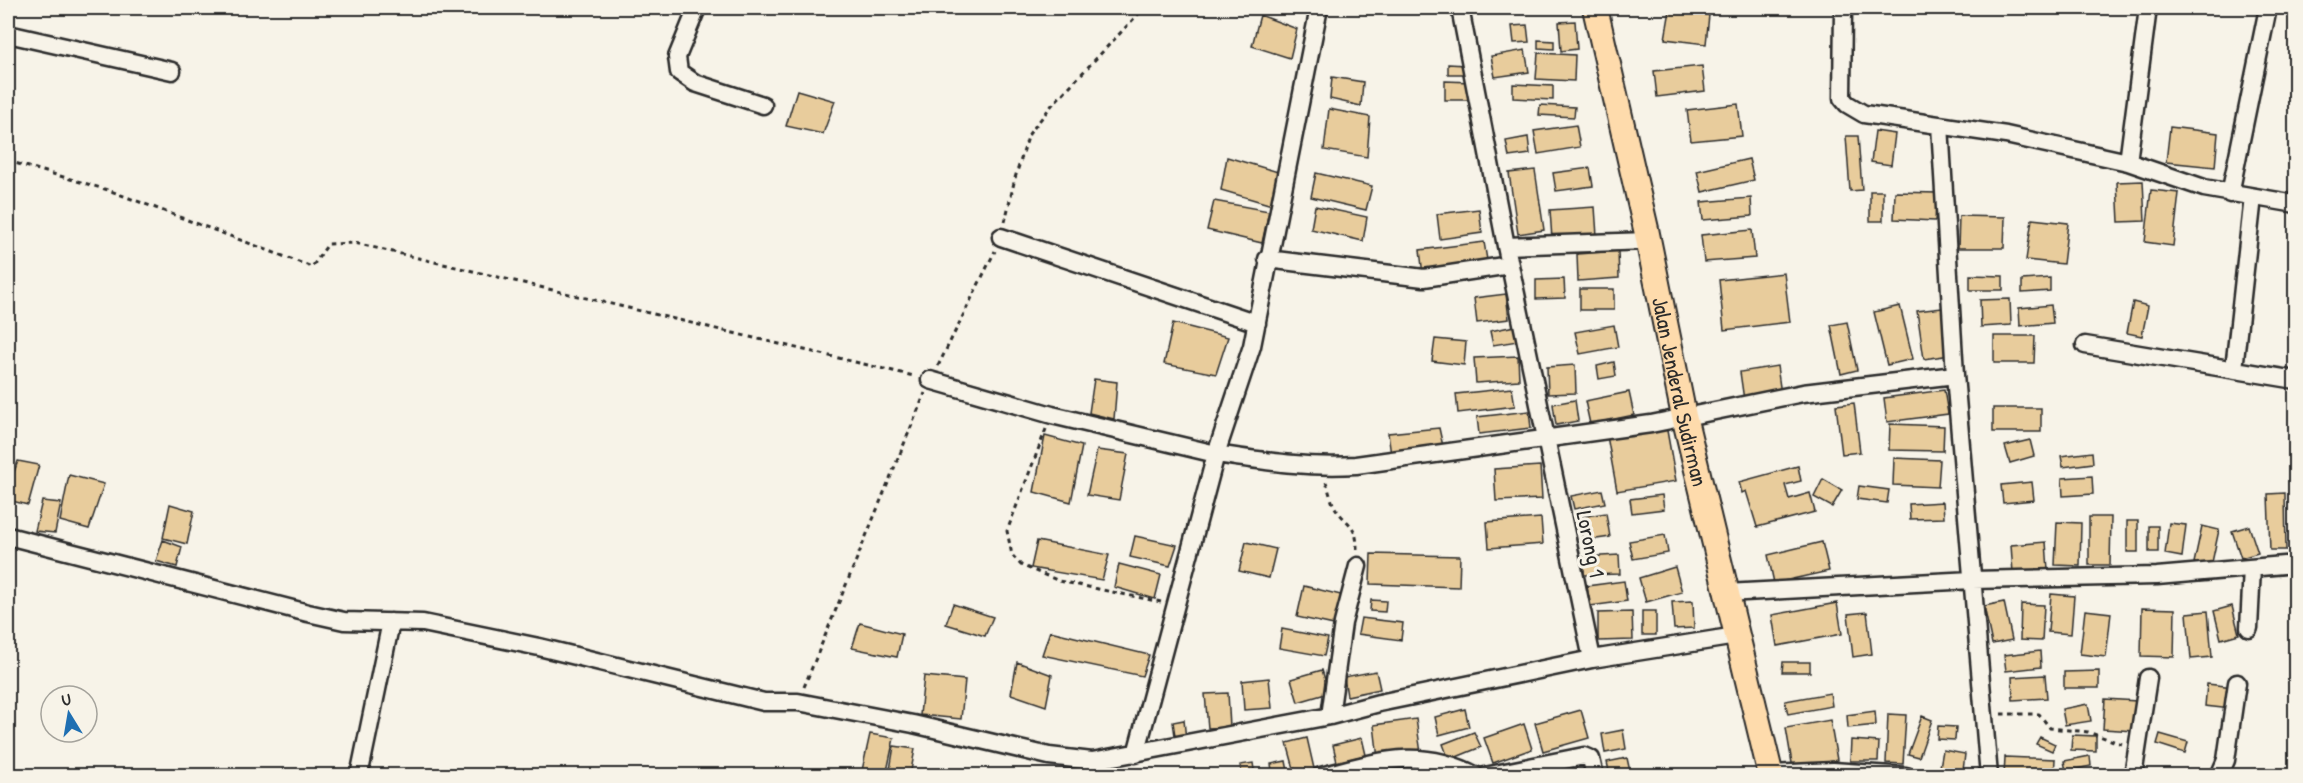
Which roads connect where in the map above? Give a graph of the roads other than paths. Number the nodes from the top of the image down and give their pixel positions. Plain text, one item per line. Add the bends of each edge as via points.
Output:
1 (697, 8) edge
2 (1319, 8) edge
3 (1460, 8) edge
4 (1595, 8) edge
5 (1843, 8) edge
6 (2148, 8) edge
7 (2268, 8) edge
8 (8, 33) edge
9 (172, 71) dead end
10 (763, 105) dead end
11 (1940, 125) junction
12 (2128, 162) junction
13 (2230, 194) junction
14 (2253, 197) junction
15 (2295, 204) edge
16 (1001, 237) road end
17 (1648, 241) junction
18 (1506, 246) junction
19 (1267, 259) junction
20 (1510, 265) junction
21 (1257, 323) junction
22 (2085, 345) dead end
23 (2234, 369) junction
24 (1955, 375) junction
25 (930, 380) road end
26 (2295, 380) edge
27 (1684, 416) junction
28 (1546, 439) junction
29 (1216, 454) junction
30 (8, 536) edge
31 (2295, 564) edge
32 (1358, 566) road end
33 (2252, 568) junction
34 (1972, 580) junction
35 (1726, 593) junction
36 (391, 622) junction
37 (2249, 628) dead end
38 (1736, 636) junction
39 (1592, 659) junction
40 (2148, 678) dead end
41 (2237, 683) dead end
42 (1330, 716) junction
43 (1136, 754) junction
44 (1094, 768) edge
45 (1771, 775) edge
46 (359, 776) edge
47 (1321, 776) edge
48 (1477, 776) edge
49 (1485, 776) edge
50 (1595, 776) edge
51 (1906, 776) edge
52 (1989, 776) edge
53 (2133, 776) edge
54 (2219, 776) edge

1 - 10 street via 677,57 679,72 695,83
2 - 19 street
3 - 18 street, Lorong 1
4 - 17 highway, Jalan Jenderal Sudirman
5 - 11 street via 1842,98 1864,114
6 - 12 street
7 - 13 street
8 - 9 street
11 - 12 street via 2007,135
11 - 24 street
12 - 13 street
13 - 14 street
14 - 15 street
14 - 23 street
16 - 21 street
17 - 18 street
17 - 27 highway, Jalan Jenderal Sudirman
18 - 20 street, Lorong 1
19 - 20 street via 1424,278
19 - 21 street
20 - 28 street, Lorong 1
21 - 29 street
22 - 23 street
23 - 26 street
24 - 27 street via 1803,393
24 - 34 street
25 - 29 street via 1052,415
27 - 28 street
27 - 35 highway, Jalan Jenderal Sudirman
28 - 29 street via 1428,457 1322,467
28 - 39 street, Lorong 1
29 - 43 street
30 - 36 street via 308,613 344,621
31 - 33 street
32 - 42 street via 1344,623
33 - 34 street via 2157,576
33 - 37 street
34 - 35 street
34 - 52 street
35 - 38 highway, Jalan Jenderal Sudirman
36 - 44 street via 423,623 539,647 764,702 798,702 913,724
36 - 46 street
38 - 39 street
38 - 45 highway, Jalan Jenderal Sudirman
39 - 42 street
40 - 53 street
41 - 54 street via 2226,760
42 - 43 street
43 - 44 street
45 - 51 street via 1833,771
47 - 48 street via 1372,763 1431,758
49 - 50 street via 1584,756 1591,759

